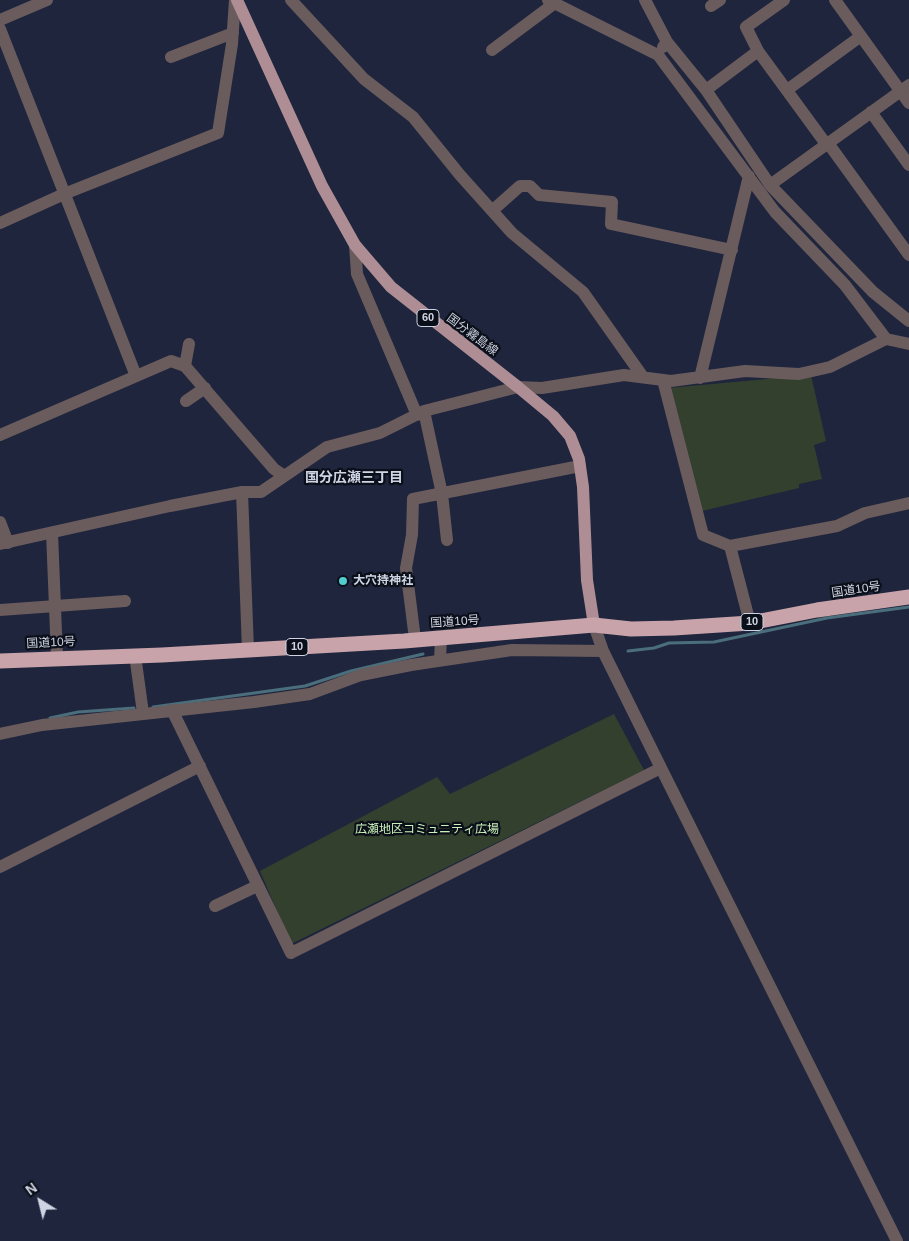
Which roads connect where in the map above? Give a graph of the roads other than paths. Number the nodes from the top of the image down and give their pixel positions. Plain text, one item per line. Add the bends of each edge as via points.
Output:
1 (236, 0) edge
2 (291, 0) edge
3 (645, 0) edge
4 (784, 0) edge
5 (835, 0) edge
6 (39, 2) edge
7 (552, 2) edge
8 (0, 20) edge
9 (0, 29) edge
10 (233, 33) junction
11 (861, 36) junction
12 (668, 42) junction
13 (492, 50) dead end
14 (758, 51) junction
15 (171, 56) dead end
16 (658, 56) junction
17 (905, 88) edge
18 (706, 90) junction
19 (786, 90) junction
20 (909, 102) edge
21 (870, 112) junction
22 (827, 144) junction
23 (909, 165) edge
24 (750, 176) junction
25 (770, 184) junction
26 (64, 194) junction
27 (493, 210) junction
28 (0, 223) edge
29 (355, 244) junction
30 (732, 250) junction
31 (909, 255) edge
32 (909, 321) edge
33 (886, 339) junction
34 (189, 344) dead end
35 (909, 344) edge
36 (185, 366) junction
37 (136, 376) junction
38 (643, 377) junction
39 (700, 378) junction
40 (663, 380) junction
41 (518, 387) junction
42 (205, 388) junction
43 (186, 401) dead end
44 (421, 413) junction
45 (0, 435) edge
46 (580, 466) junction
47 (283, 475) junction
48 (242, 492) junction
49 (442, 494) junction
50 (909, 503) edge
51 (0, 522) edge
52 (52, 533) junction
53 (448, 540) dead end
54 (4, 544) edge
55 (730, 546) junction
56 (909, 597) edge
57 (125, 601) dead end
58 (56, 608) junction
59 (0, 610) edge
60 (750, 622) junction
61 (594, 625) junction
62 (441, 638) junction
63 (415, 639) junction
64 (248, 650) junction
65 (603, 651) junction
66 (135, 655) junction
67 (57, 658) junction
68 (440, 660) junction
69 (0, 661) edge
70 (172, 710) junction
71 (143, 713) junction
72 (0, 734) edge
73 (200, 766) junction
74 (661, 768) junction
75 (0, 867) edge
76 (257, 886) junction
77 (215, 906) dead end
78 (897, 1241) edge

1 - 10 street
1 - 29 main road, 国分霧島線 / 60 via 322,186
2 - 27 street via 364,79 413,117
3 - 12 street
4 - 14 street via 746,27
5 - 11 street
6 - 8 street
7 - 13 street
7 - 16 street
9 - 26 street
10 - 15 street
10 - 26 street via 218,133
11 - 17 street
11 - 19 street
12 - 16 street
12 - 18 street
14 - 18 street
14 - 19 street
16 - 24 street
17 - 20 street
17 - 21 street
18 - 25 street
19 - 22 street
21 - 22 street
21 - 23 street
22 - 25 street
22 - 31 street
24 - 30 street
24 - 33 street via 775,212 845,285
25 - 32 street via 873,292
26 - 28 street
26 - 37 street
27 - 30 street via 520,186 530,186 539,195 612,202 611,224
27 - 38 street via 512,232 583,292
29 - 41 main road, 国分霧島線 / 60 via 391,287 412,306
29 - 44 street via 357,274
30 - 39 street
33 - 35 street
33 - 39 street via 830,367 814,371 781,374 745,371
34 - 36 street
36 - 37 street via 172,361
36 - 42 street
37 - 45 street
38 - 40 street
38 - 41 street via 624,375 542,388
39 - 40 street
40 - 55 street via 703,534
41 - 44 street
41 - 46 main road, 国分霧島線 / 60 via 570,436
42 - 43 street
42 - 47 street via 274,469
44 - 47 street via 380,433 327,446
44 - 49 street
46 - 49 street
46 - 61 main road, 国分霧島線 / 60 via 587,580
47 - 48 street via 261,492
48 - 52 street
48 - 64 street
49 - 53 street
49 - 63 street via 413,499 412,534 406,568
50 - 55 street via 865,513 837,526
51 - 54 street
52 - 54 street
52 - 58 street
55 - 60 street
56 - 60 highway, 国道10号 / 10
57 - 58 street
58 - 59 street
58 - 67 street
60 - 61 highway, 国道10号 / 10 via 674,628
61 - 62 highway, 国道10号 / 10
61 - 65 street
62 - 63 highway, 国道10号 / 10
62 - 68 street
63 - 64 highway, 国道10号 / 10
64 - 66 highway, 国道10号 / 10
65 - 68 street via 512,650
65 - 74 street
66 - 67 highway, 国道10号 / 10
66 - 71 street
67 - 69 highway, 国道10号 / 10
68 - 70 street via 361,675 310,694
70 - 71 street
70 - 73 street
71 - 72 street via 42,724
73 - 75 street
73 - 76 street
74 - 76 street via 291,953
74 - 78 street
76 - 77 street

